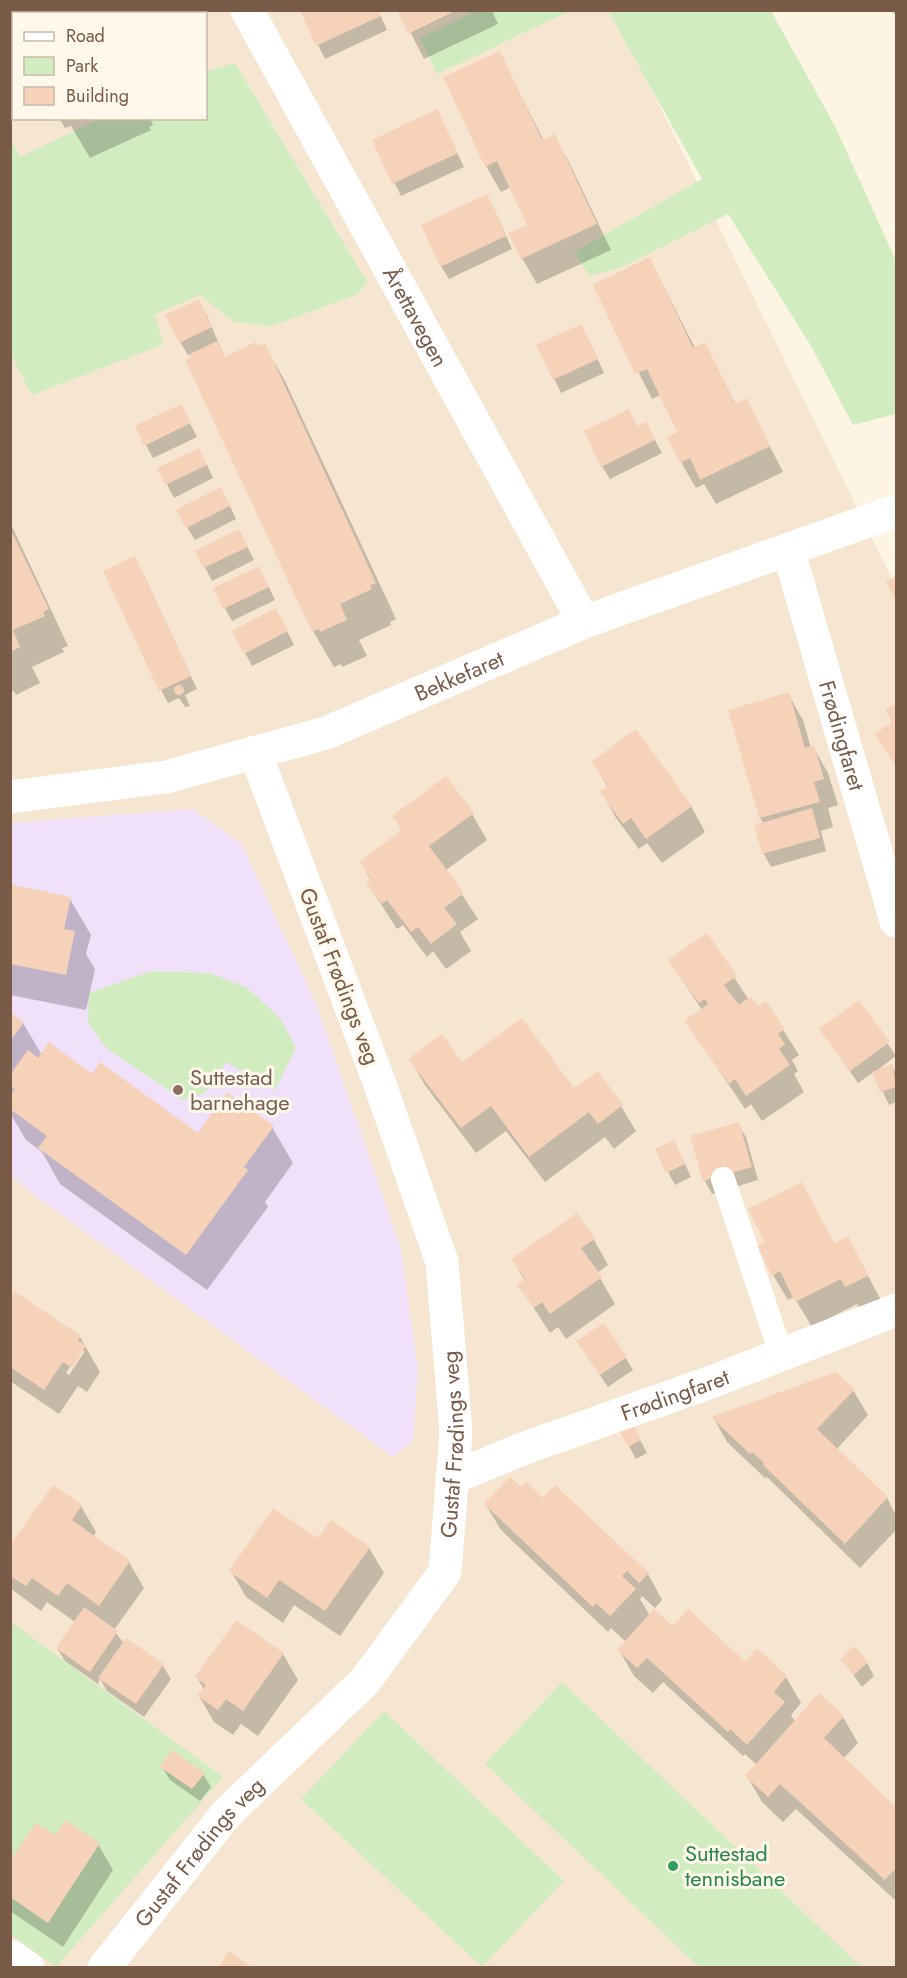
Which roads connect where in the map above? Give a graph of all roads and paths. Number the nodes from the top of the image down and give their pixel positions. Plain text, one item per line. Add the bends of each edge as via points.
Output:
1 (247, 10) edge
2 (897, 511) edge
3 (788, 549) junction
4 (584, 622) junction
5 (255, 752) junction
6 (10, 797) edge
7 (897, 921) edge
8 (723, 1179) dead end
9 (897, 1310) edge
10 (781, 1354) junction
11 (453, 1478) junction
12 (10, 1956) edge
13 (28, 1968) edge
14 (104, 1968) edge

1 - 4 street, Årettavegen
2 - 3 street, Bekkefaret
3 - 4 street, Bekkefaret
3 - 7 street, Frødingfaret
4 - 5 street, Bekkefaret via 326,733
5 - 6 street, Bekkefaret via 166,777
5 - 11 street, Gustaf Frødings veg via 442,1262 456,1432
8 - 10 lane
9 - 10 street, Frødingfaret
10 - 11 street, Frødingfaret
11 - 14 street, Gustaf Frødings veg via 445,1572 365,1681 226,1814
12 - 13 street

